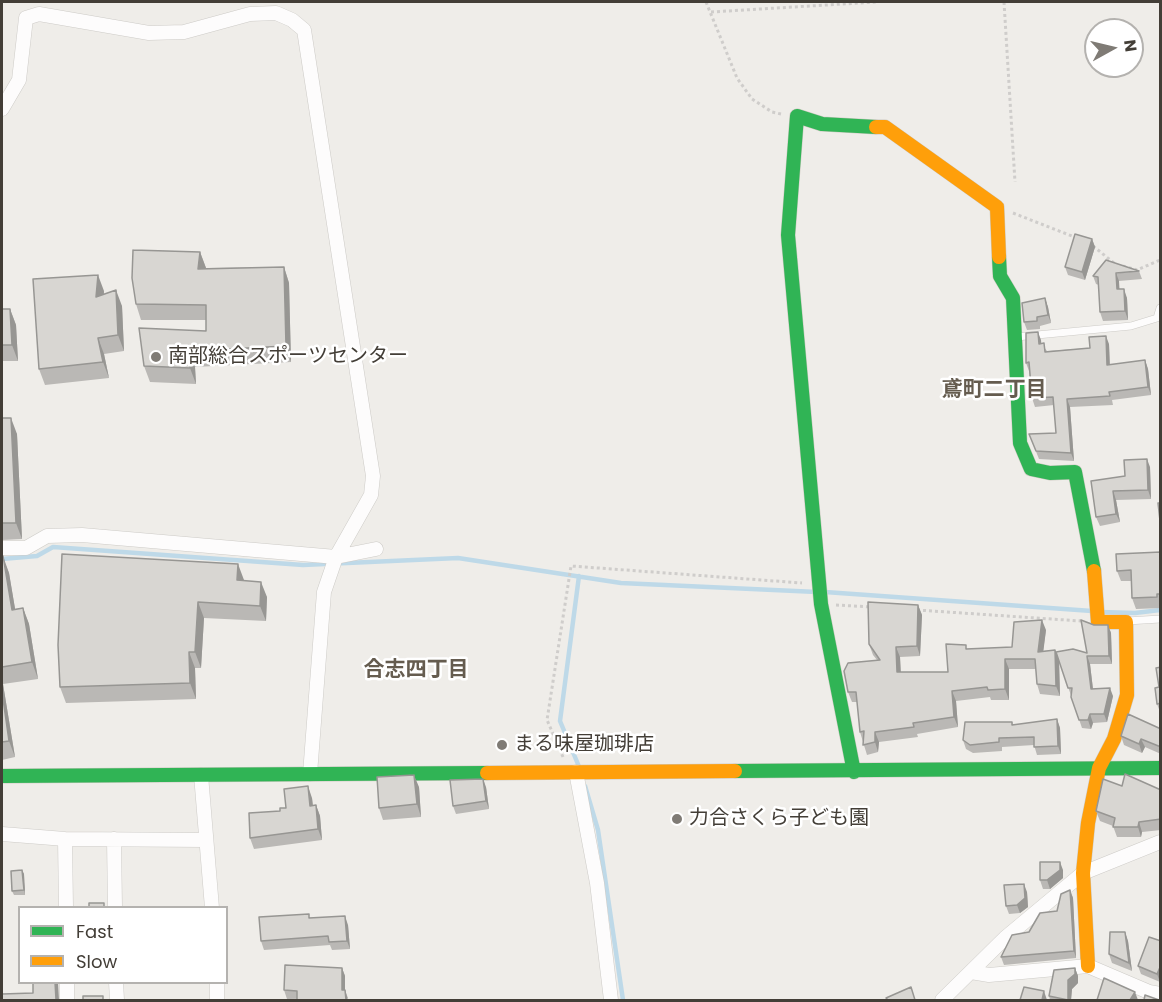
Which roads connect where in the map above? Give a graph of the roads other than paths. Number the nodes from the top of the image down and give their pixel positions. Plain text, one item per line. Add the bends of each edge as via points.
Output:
1 (39, 8) edge
2 (2, 109) edge
3 (1161, 308) edge
4 (1015, 337) junction
5 (2, 548) edge
6 (376, 549) dead end
7 (336, 557) junction
8 (1161, 619) edge
9 (1126, 622) junction
10 (1099, 768) junction
11 (1161, 768) edge
12 (576, 771) junction
13 (854, 772) junction
14 (310, 774) junction
15 (201, 775) junction
16 (2, 776) edge
17 (2, 834) edge
18 (65, 839) junction
19 (114, 840) junction
20 (206, 840) junction
21 (1161, 842) edge
22 (1083, 873) junction
23 (66, 906) edge
24 (115, 906) edge
25 (212, 906) edge
26 (1088, 966) junction
27 (971, 972) junction
28 (67, 984) edge
29 (116, 984) edge
30 (217, 984) edge
31 (1161, 994) edge
32 (68, 1000) edge
33 (117, 1000) edge
34 (217, 1000) edge
35 (611, 1000) edge
36 (942, 1000) edge

1 - 2 street via 26,18 19,80
1 - 7 street via 149,33 184,32 250,14 276,14 304,30 373,476 371,495
3 - 4 lane via 1157,318 1131,326
4 - 9 street via 1020,443 1031,469 1075,472 1097,589 1098,622
4 - 13 street via 1013,298 1000,276 997,207 885,128 822,124 797,116 788,235 821,604
5 - 7 street via 26,548 47,536 82,536
6 - 7 street
7 - 14 street via 324,592
8 - 9 lane
9 - 10 street via 1127,695 1114,739
10 - 11 street
10 - 13 street
10 - 22 street
12 - 13 street
12 - 14 street
12 - 35 street via 597,883
14 - 15 street
15 - 16 street
15 - 20 street
17 - 18 street
18 - 19 street
18 - 23 street
19 - 20 street
19 - 24 street
20 - 25 street
21 - 22 street
22 - 26 street
22 - 27 street
26 - 27 street via 989,975
26 - 31 street
27 - 36 street
28 - 32 street
29 - 33 street
30 - 34 street

